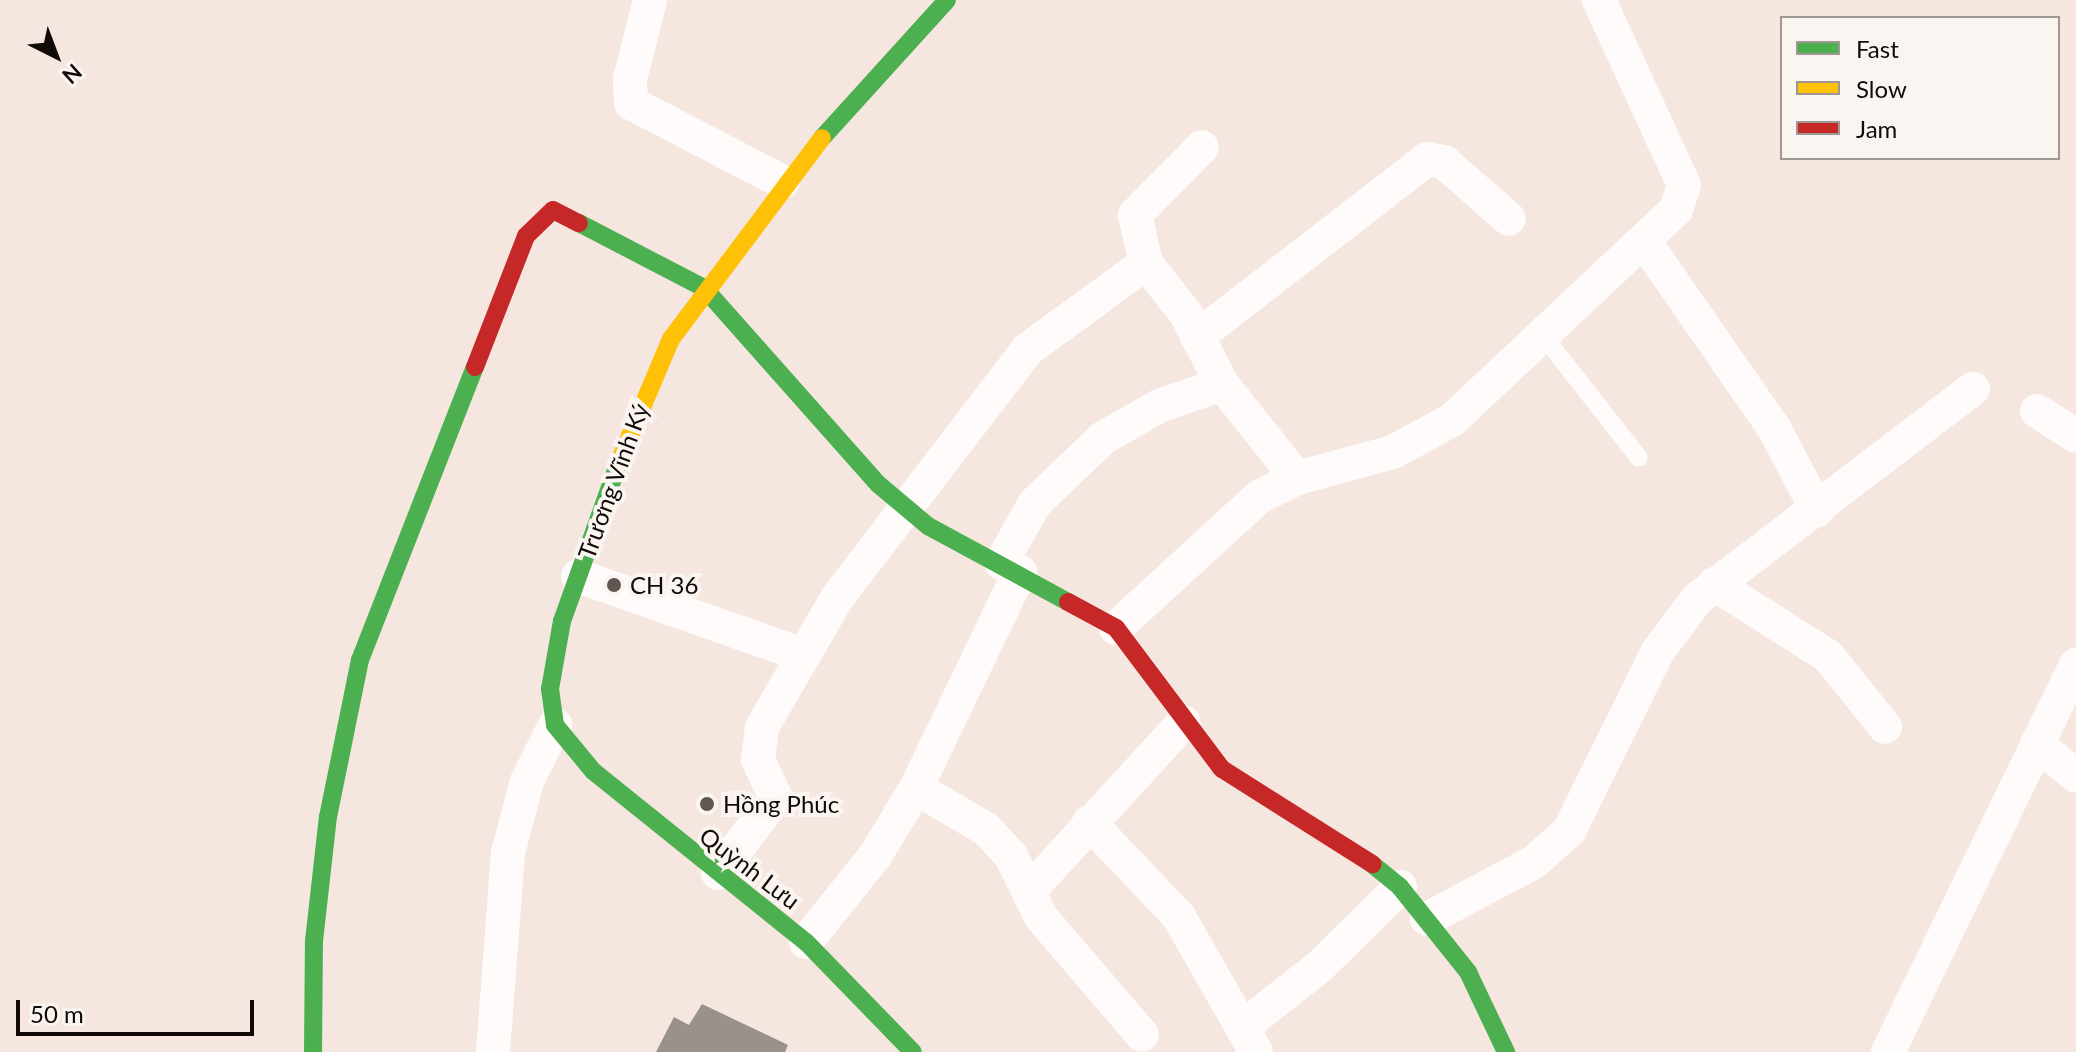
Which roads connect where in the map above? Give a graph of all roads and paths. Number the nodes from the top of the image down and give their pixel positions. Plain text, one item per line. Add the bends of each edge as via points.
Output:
1 (650, 0) edge
2 (947, 0) edge
3 (1599, 0) edge
4 (1202, 147) dead end
5 (783, 182) junction
6 (1509, 219) dead end
7 (1644, 241) junction
8 (1146, 263) junction
9 (704, 288) junction
10 (1197, 337) junction
11 (1545, 338) junction
12 (1222, 384) junction
13 (1973, 389) dead end
14 (2037, 411) dead end
15 (2076, 436) edge
16 (1639, 458) dead end
17 (1297, 478) junction
18 (906, 509) junction
19 (1817, 510) junction
20 (1010, 567) junction
21 (578, 576) junction
22 (1714, 584) junction
23 (1116, 628) junction
24 (801, 654) junction
25 (2074, 673) edge
26 (1184, 722) junction
27 (555, 725) junction
28 (1885, 727) dead end
29 (2054, 728) edge
30 (2076, 776) edge
31 (916, 788) junction
32 (1089, 822) junction
33 (718, 873) junction
34 (1400, 887) junction
35 (1029, 891) junction
36 (1427, 919) junction
37 (806, 942) junction
38 (1142, 1035) dead end
39 (1250, 1039) edge
40 (313, 1052) edge
41 (493, 1052) edge
42 (913, 1052) edge
43 (1506, 1052) edge
44 (1888, 1052) edge

1 - 5 street via 630,79 631,103
2 - 5 street, Trương Vĩnh Ký
3 - 7 street via 1684,185 1676,210
4 - 8 street via 1135,215
5 - 9 street, Trương Vĩnh Ký
6 - 10 street via 1444,162 1427,159
7 - 11 street
7 - 19 street via 1774,428
8 - 10 street
8 - 18 street via 1027,350
9 - 18 street
9 - 21 street, Trương Vĩnh Ký via 647,387
9 - 40 street via 562,213 543,214 526,236 360,660 328,817 314,941
10 - 12 street
11 - 16 lane
11 - 17 street via 1429,436
12 - 17 street
12 - 20 street via 1159,406 1103,438 1035,503
13 - 19 street
14 - 15 street
17 - 23 street via 1235,515
18 - 20 street
18 - 24 street
19 - 22 street
20 - 23 street
20 - 31 street
21 - 24 street
21 - 27 street, Trương Vĩnh Ký via 553,661
22 - 28 street via 1828,656
22 - 36 street via 1658,651 1569,831 1534,862
23 - 26 street
24 - 33 street via 758,748 776,798
25 - 29 street
26 - 32 street
26 - 34 street via 1246,790 1350,846
27 - 33 street, Quỳnh Lưu via 593,771
27 - 41 street, Trương Vĩnh Ký via 527,781 508,853
29 - 30 street
29 - 44 street
31 - 35 street via 986,829
31 - 37 street via 875,856
32 - 35 street
32 - 39 street via 1179,917
33 - 37 street, Quỳnh Lưu
34 - 36 street
34 - 39 street
35 - 38 street via 1041,917
36 - 43 street via 1485,1001
37 - 42 street, Quỳnh Lưu

